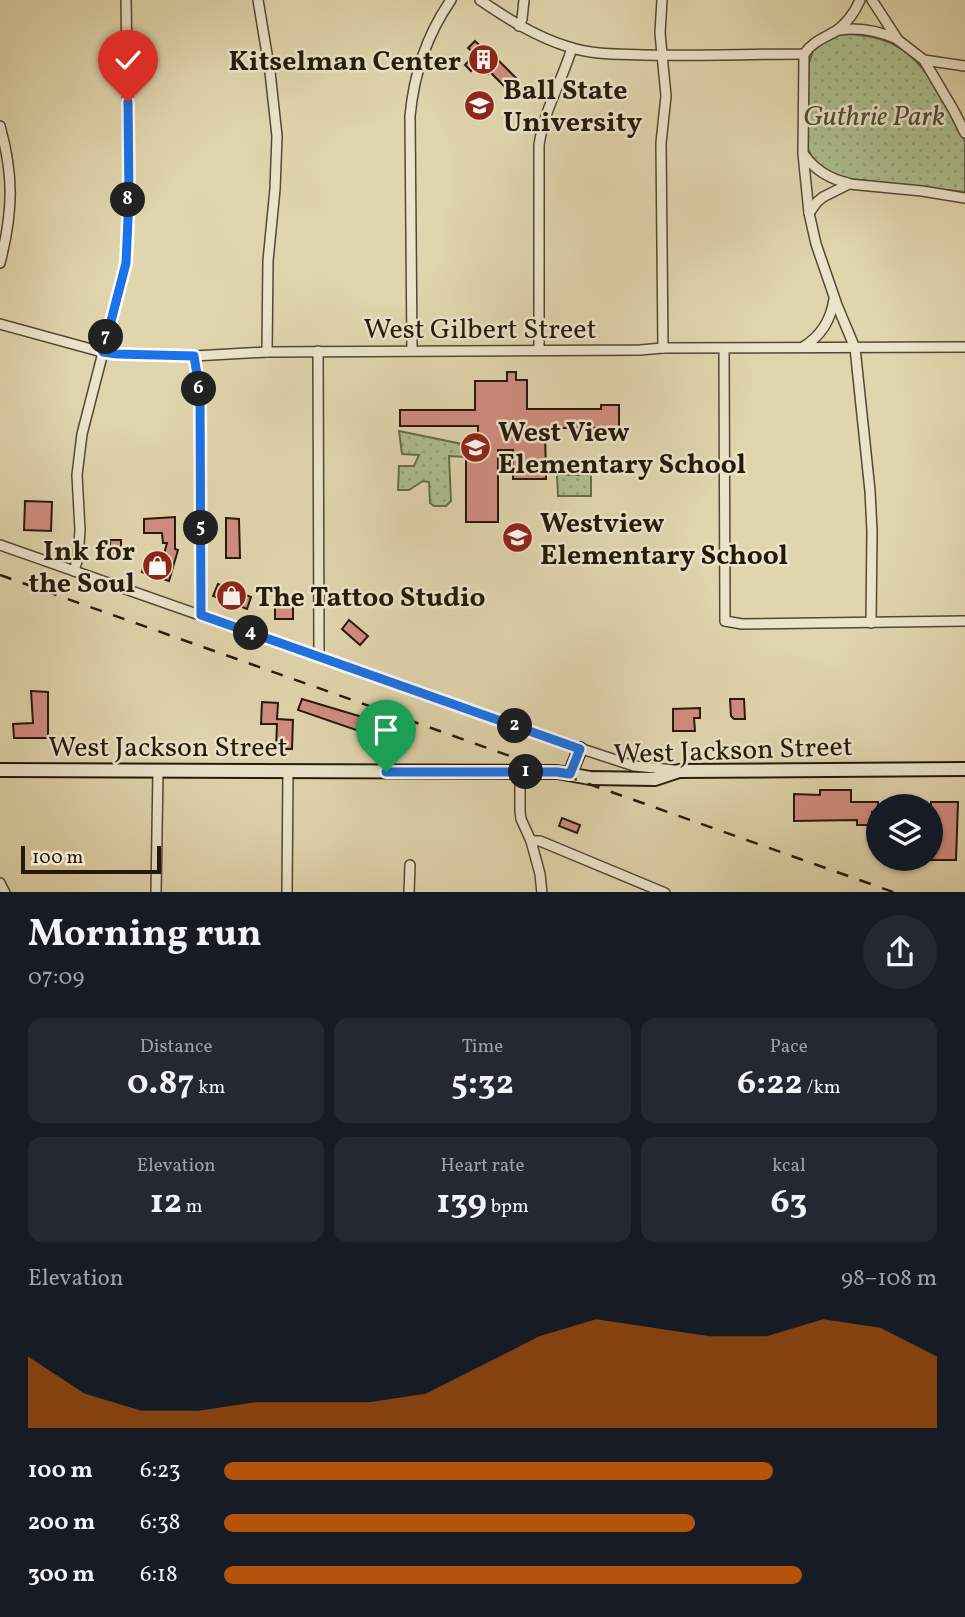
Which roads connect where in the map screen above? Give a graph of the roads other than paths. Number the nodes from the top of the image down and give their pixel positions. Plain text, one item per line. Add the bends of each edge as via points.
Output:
1 (126, 0) edge
2 (258, 0) edge
3 (451, 0) edge
4 (480, 0) edge
5 (524, 0) edge
6 (662, 0) edge
7 (860, 0) edge
8 (872, 0) edge
9 (519, 26) junction
10 (837, 30) junction
11 (898, 40) junction
12 (572, 48) junction
13 (804, 54) junction
14 (662, 55) junction
15 (924, 60) junction
16 (965, 66) edge
17 (0, 126) edge
18 (965, 134) edge
19 (803, 154) junction
20 (849, 184) junction
21 (965, 198) edge
22 (810, 213) junction
23 (0, 262) edge
24 (834, 297) junction
25 (0, 324) edge
26 (965, 347) edge
27 (663, 348) junction
28 (801, 348) junction
29 (855, 348) junction
30 (724, 349) junction
31 (412, 350) junction
32 (539, 350) junction
33 (318, 351) junction
34 (103, 352) junction
35 (267, 352) junction
36 (194, 356) junction
37 (0, 545) edge
38 (74, 571) junction
39 (201, 615) junction
40 (965, 621) edge
41 (871, 622) junction
42 (319, 657) junction
43 (580, 749) junction
44 (965, 769) edge
45 (0, 770) edge
46 (158, 771) junction
47 (288, 771) junction
48 (679, 771) junction
49 (520, 772) junction
50 (570, 774) junction
51 (531, 841) junction
52 (410, 865) dead end
53 (0, 883) edge
54 (5, 892) edge
55 (156, 892) edge
56 (287, 892) edge
57 (409, 892) edge
58 (542, 892) edge
59 (664, 892) edge

1 - 34 street via 126,263
2 - 35 street via 276,136
3 - 31 street via 424,49 412,94
4 - 9 street
5 - 9 street
6 - 14 street
7 - 10 street
8 - 11 street
9 - 12 street
10 - 11 street via 868,30
10 - 13 street via 813,43
11 - 15 street
12 - 14 street
12 - 32 street via 545,116 539,145
13 - 14 street
13 - 19 street
14 - 27 street via 666,96 661,143
15 - 16 street
15 - 18 street
17 - 23 street via 11,190
19 - 20 street via 817,170
19 - 22 street
20 - 21 street
20 - 22 street via 823,197
22 - 24 street
24 - 28 street via 826,325
24 - 29 street
25 - 34 street, West Gilbert Street
26 - 29 street, West Gilbert Street
27 - 30 street, West Gilbert Street
27 - 32 street, West Gilbert Street
28 - 29 street, West Gilbert Street
28 - 30 street, West Gilbert Street
29 - 41 street via 870,491
30 - 41 street via 725,621
31 - 32 street, West Gilbert Street
31 - 33 street, West Gilbert Street
33 - 35 street, West Gilbert Street
33 - 42 street
34 - 36 street, West Gilbert Street
34 - 38 street via 78,461 80,530
35 - 36 street, West Gilbert Street
36 - 39 street via 200,393
37 - 38 street
38 - 39 street
39 - 42 street
40 - 41 street
42 - 43 street
43 - 48 street via 634,766
43 - 50 main road
44 - 48 main road, West Jackson Street
45 - 46 main road, West Jackson Street
46 - 47 main road, West Jackson Street
46 - 55 street
47 - 49 main road, West Jackson Street
47 - 56 street
48 - 50 main road, West Jackson Street via 655,779
49 - 50 main road, West Jackson Street
49 - 51 street via 521,819
51 - 58 street
51 - 59 street
52 - 57 street
53 - 54 street

